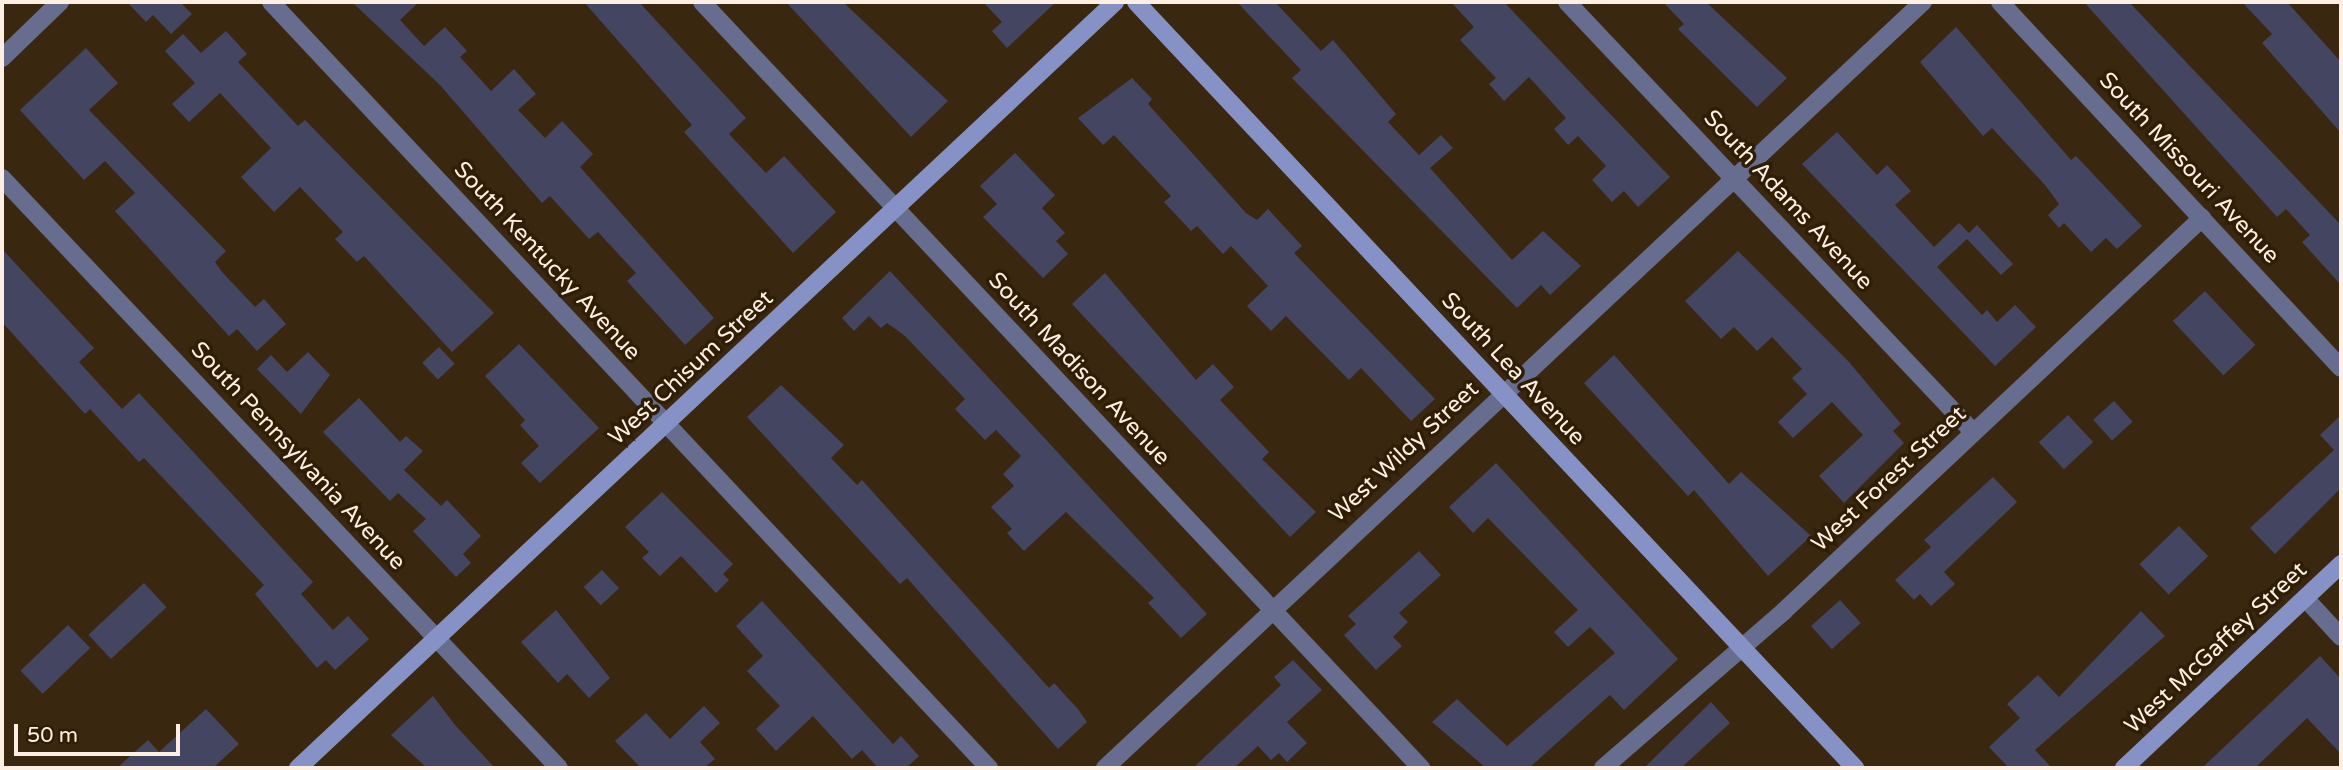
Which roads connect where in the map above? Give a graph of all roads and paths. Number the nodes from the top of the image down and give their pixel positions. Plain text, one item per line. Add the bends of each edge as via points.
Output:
1 (60, 2) edge
2 (271, 2) edge
3 (702, 2) edge
4 (1115, 2) edge
5 (1136, 2) edge
6 (1567, 2) edge
7 (1923, 2) edge
8 (2000, 2) edge
9 (2, 58) edge
10 (2, 177) edge
11 (1733, 178) junction
12 (897, 210) junction
13 (2202, 218) junction
14 (2341, 368) edge
15 (1503, 393) junction
16 (666, 425) junction
17 (1973, 432) junction
18 (2341, 564) edge
19 (2305, 598) junction
20 (1271, 610) junction
21 (2341, 637) edge
22 (437, 638) junction
23 (1741, 647) junction
24 (298, 768) edge
25 (559, 768) edge
26 (989, 768) edge
27 (1105, 768) edge
28 (1421, 768) edge
29 (1603, 768) edge
30 (1855, 768) edge
31 (2124, 768) edge

1 - 9 street
2 - 16 street, South Kentucky Avenue
3 - 12 street, South Madison Avenue
4 - 12 street, West Chisum Street
5 - 15 street, South Lea Avenue
6 - 11 street, South Adams Avenue
7 - 11 street, West Wildy Street
8 - 13 street, South Missouri Avenue
10 - 22 street, South Pennsylvania Avenue
11 - 15 street, West Wildy Street
11 - 17 street, South Adams Avenue
12 - 16 street, West Chisum Street
12 - 20 street, South Madison Avenue
13 - 14 street, South Missouri Avenue
13 - 17 street, West Forest Street
15 - 20 street, West Wildy Street
15 - 23 street, South Lea Avenue
16 - 22 street, West Chisum Street
16 - 26 street, South Kentucky Avenue
17 - 23 street, West Forest Street
18 - 19 street, West McGaffey Street
19 - 21 street
19 - 31 street, West McGaffey Street
20 - 27 street, West Wildy Street
20 - 28 street, South Madison Avenue
22 - 24 street, West Chisum Street
22 - 25 street, South Pennsylvania Avenue
23 - 29 street, West Forest Street
23 - 30 street, South Lea Avenue

